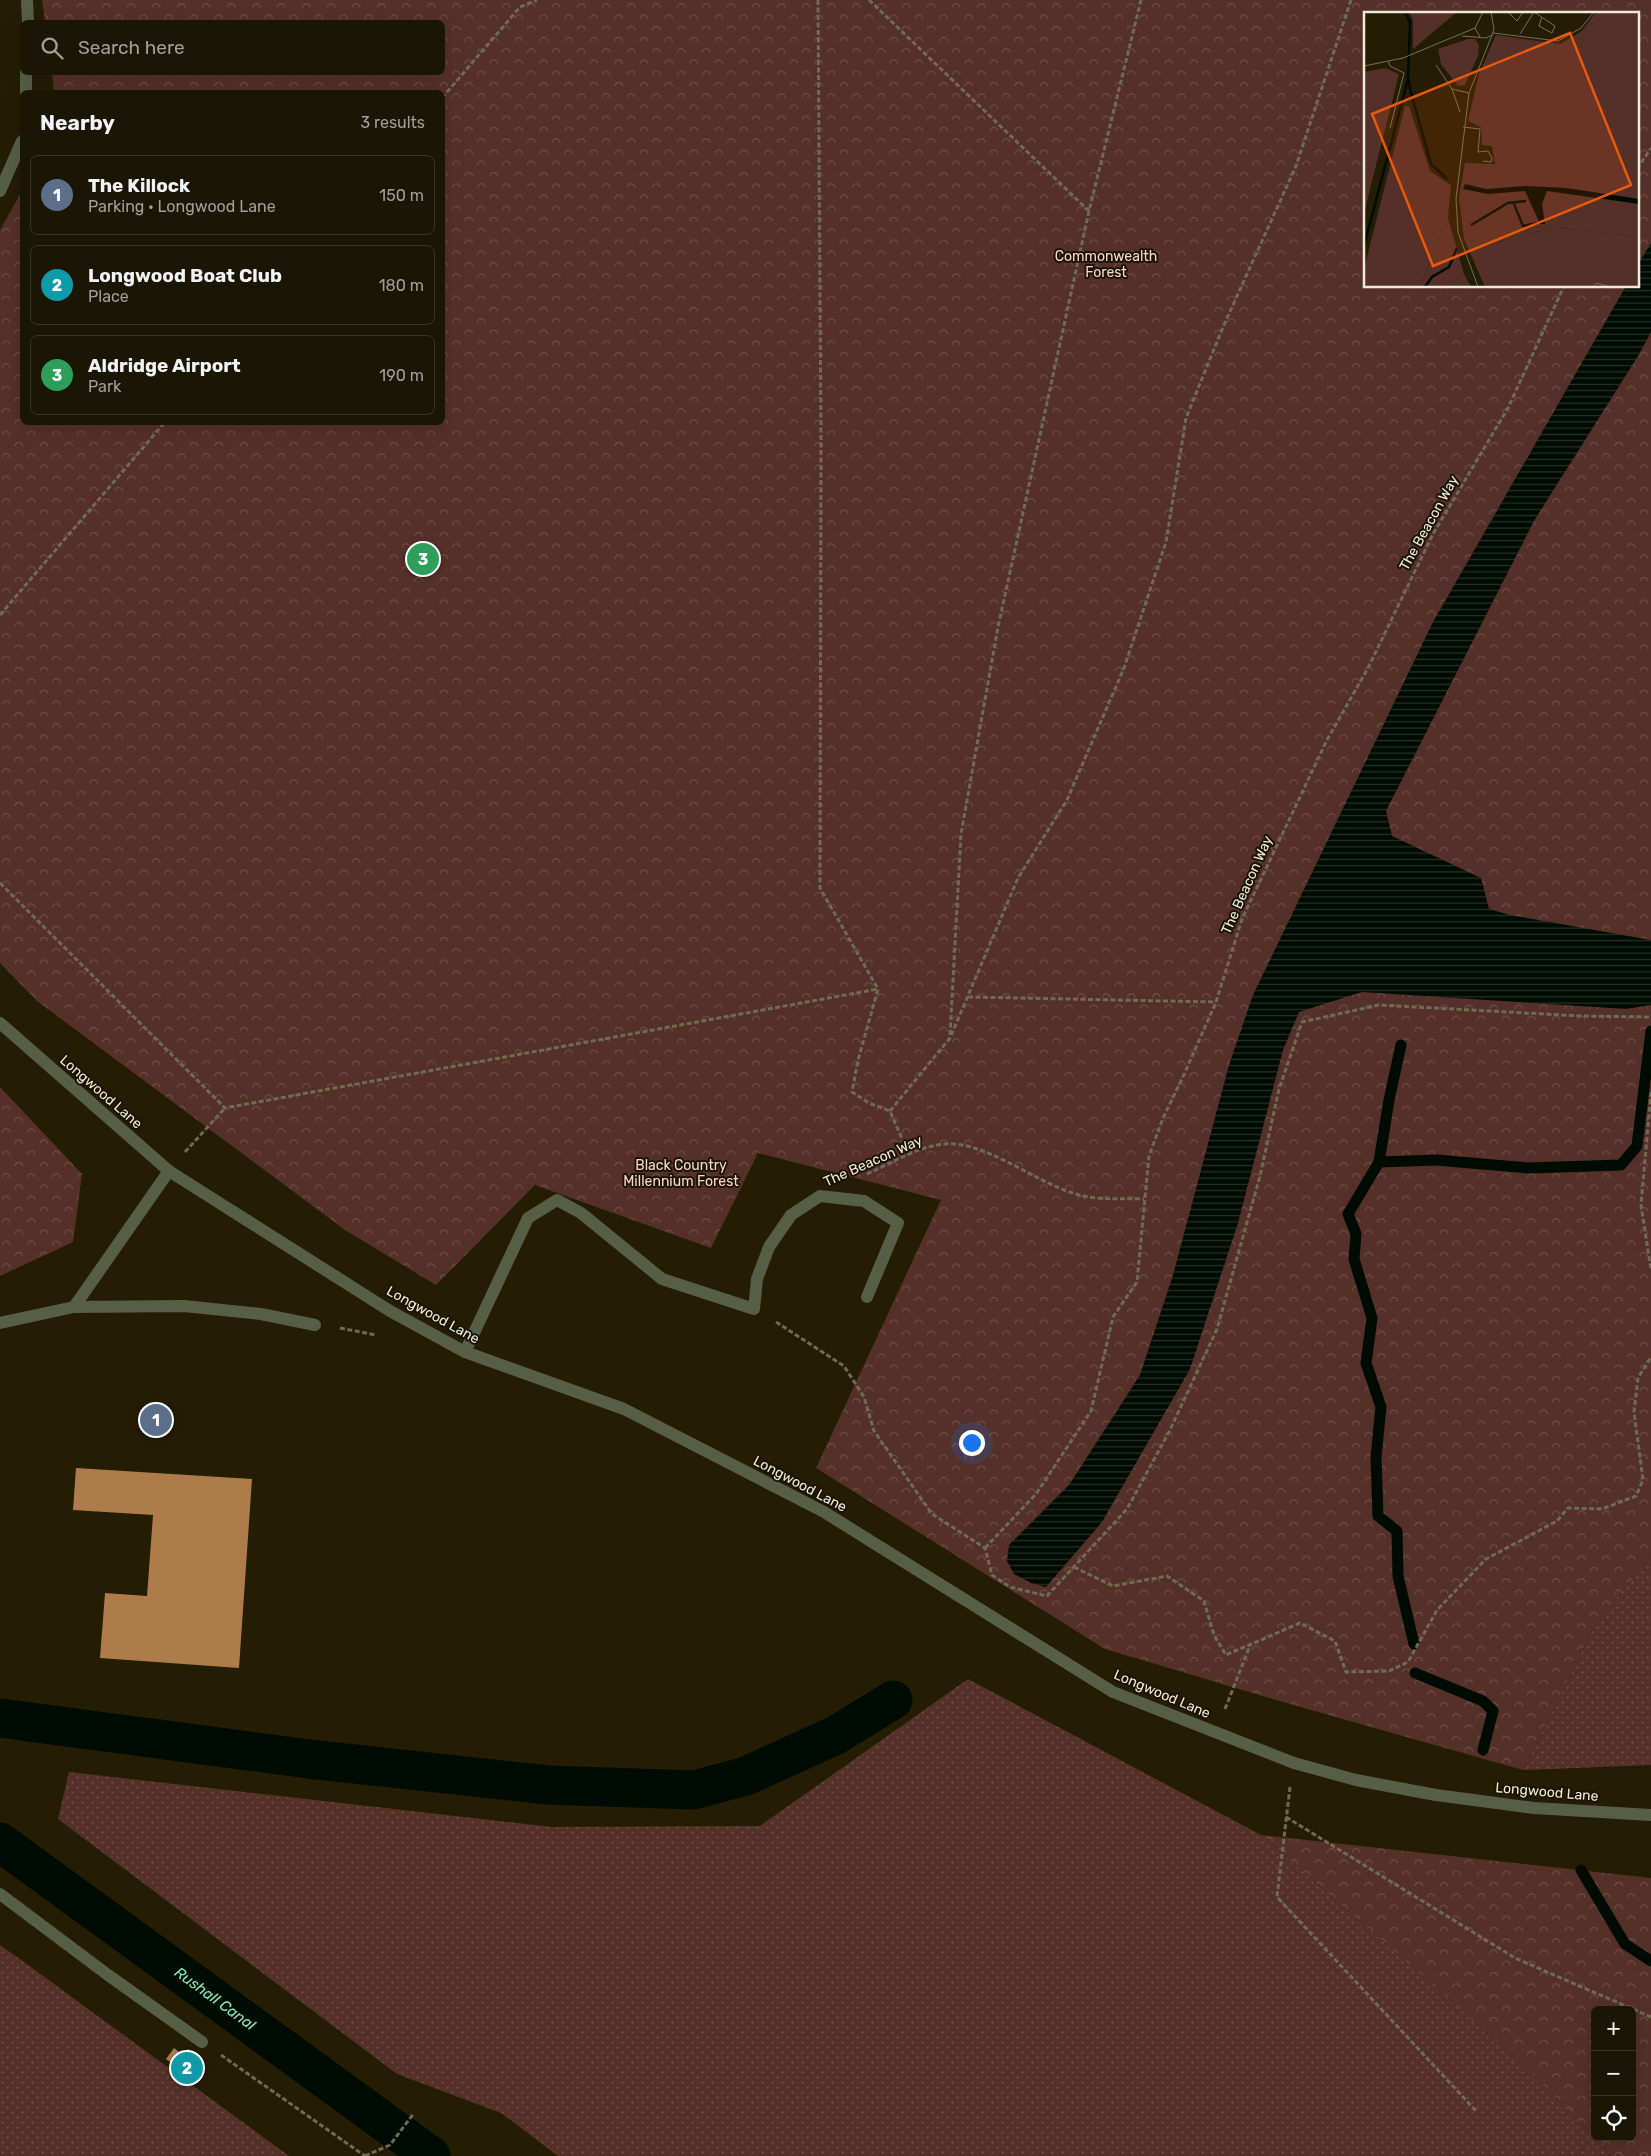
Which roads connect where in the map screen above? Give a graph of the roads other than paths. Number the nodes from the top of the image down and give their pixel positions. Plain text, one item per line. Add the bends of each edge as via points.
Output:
1 (27, 0) edge
2 (28, 20) edge
3 (26, 75) edge
4 (26, 90) edge
5 (20, 146) edge
6 (0, 191) edge
7 (0, 1024) edge
8 (169, 1171) junction
9 (867, 1297) dead end
10 (74, 1307) junction
11 (0, 1324) edge
12 (315, 1325) road end
13 (465, 1352) junction
14 (1651, 1815) edge
15 (0, 1894) edge
16 (202, 2042) road end

1 - 2 street
3 - 4 street
5 - 6 street
7 - 8 street, Longwood Lane
8 - 10 street
8 - 13 street, Longwood Lane via 390,1311
9 - 13 street via 898,1222 864,1201 820,1196 791,1215 769,1247 758,1279 754,1309 662,1279 581,1213 557,1200 528,1218
10 - 11 street
10 - 12 street via 184,1306 261,1314
13 - 14 street, Longwood Lane via 624,1410 824,1512 1114,1692 1294,1763 1356,1780 1436,1795 1534,1808
15 - 16 street

